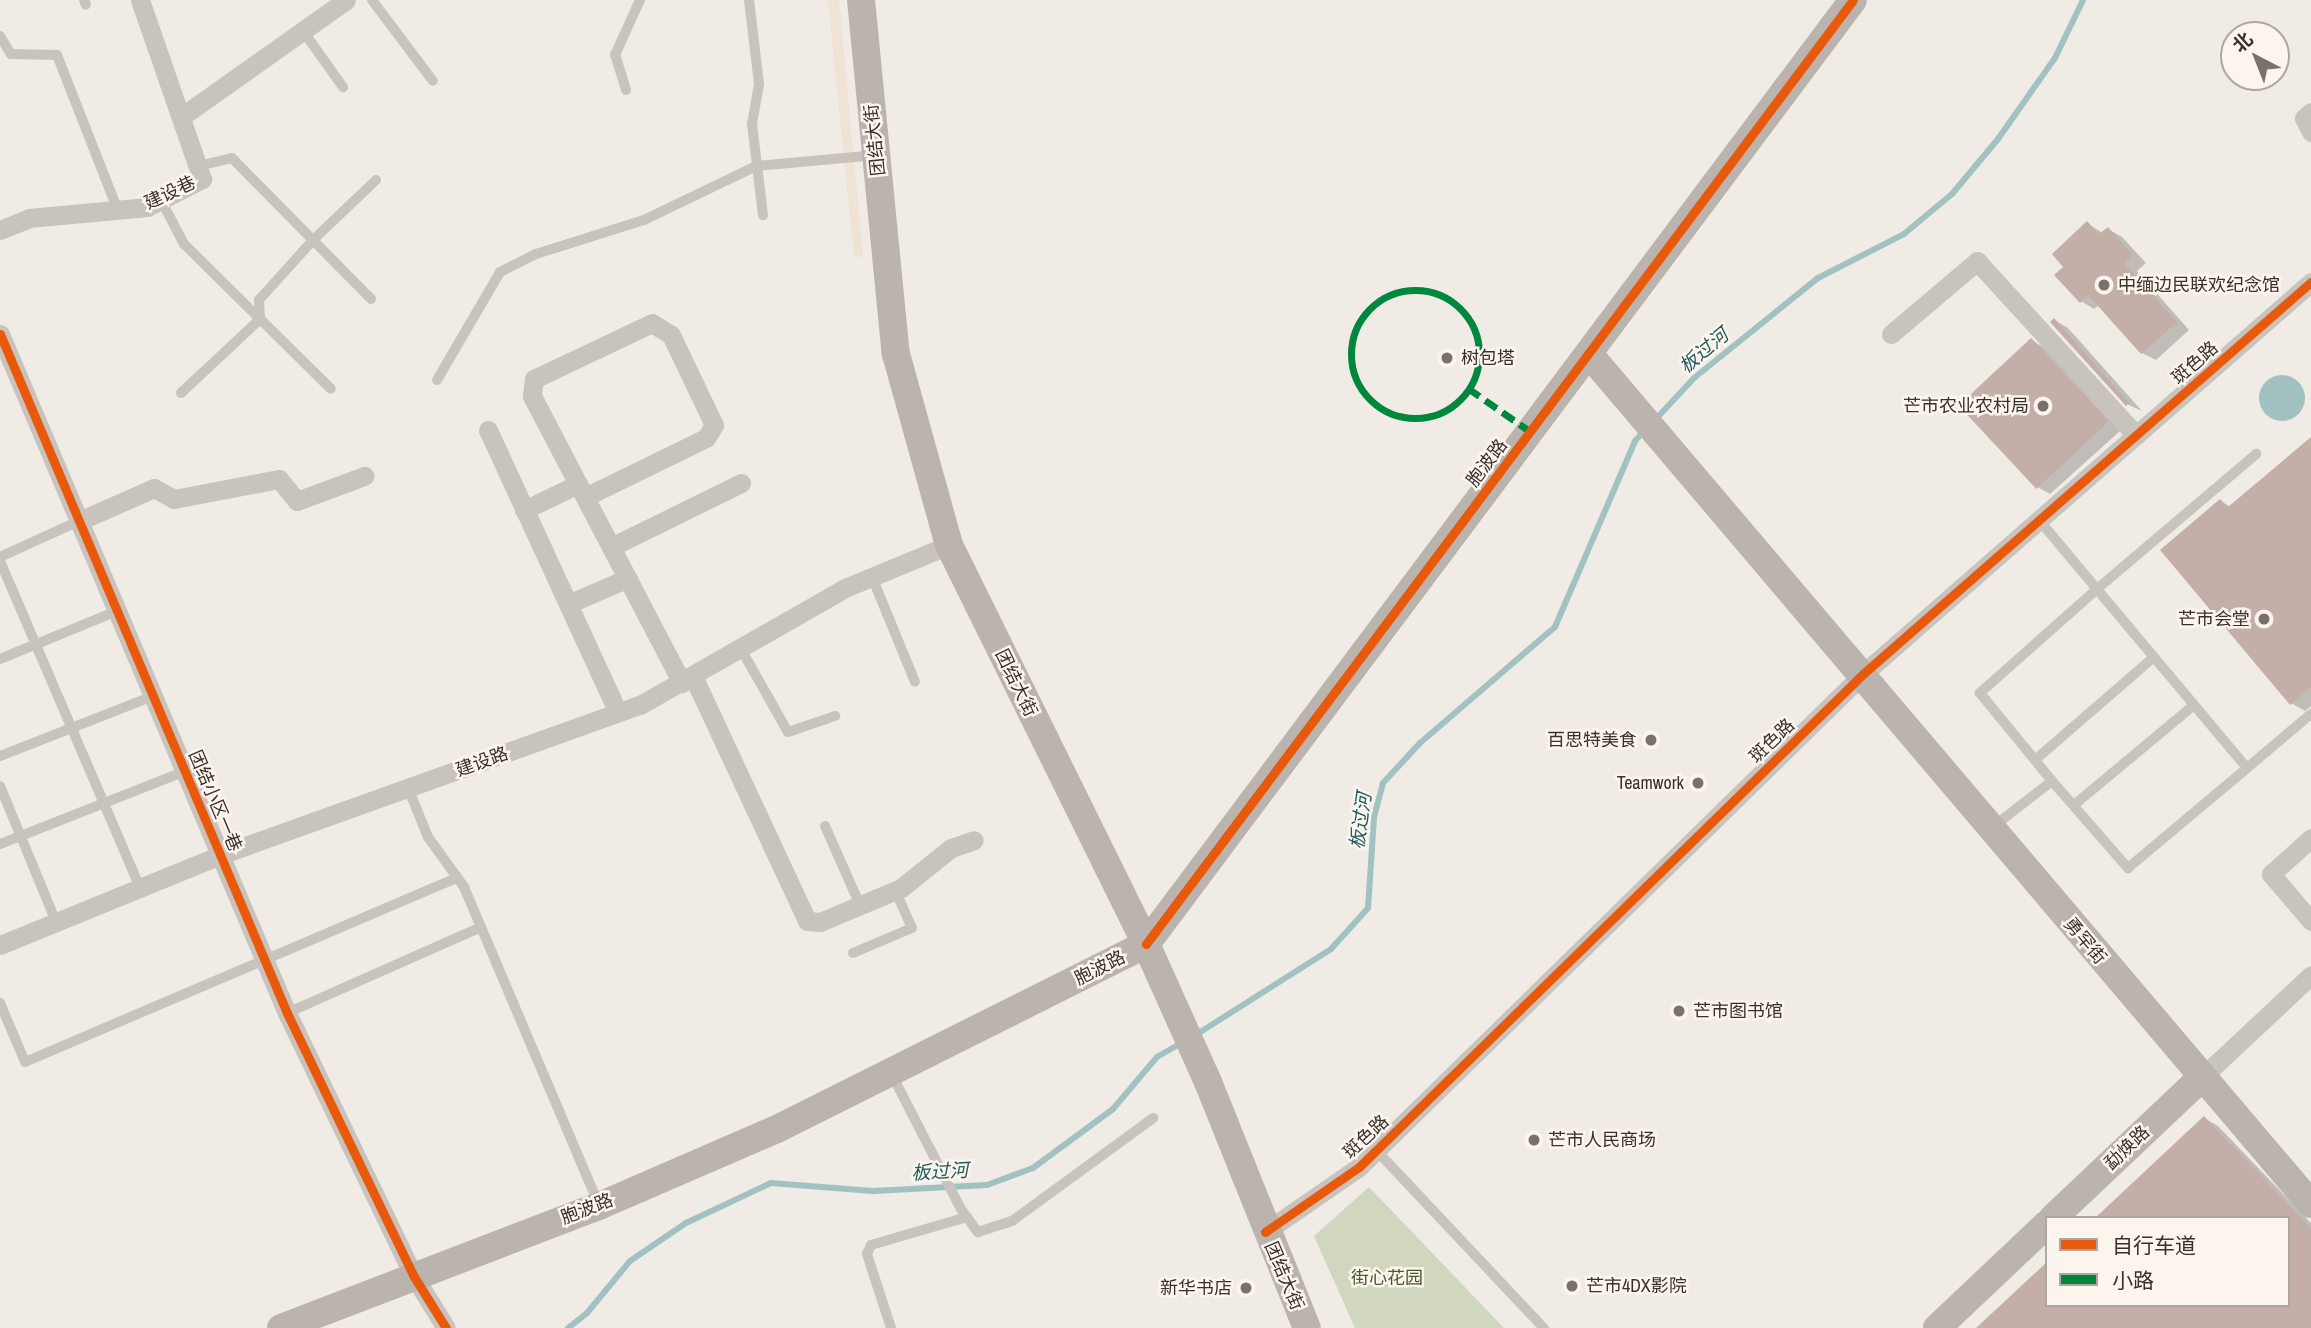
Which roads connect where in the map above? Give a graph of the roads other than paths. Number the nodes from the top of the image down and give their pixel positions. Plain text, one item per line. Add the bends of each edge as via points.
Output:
1 (140, 0) edge
2 (346, 0) edge
3 (372, 0) edge
4 (640, 0) edge
5 (749, 0) edge
6 (861, 0) edge
7 (1853, 0) edge
8 (303, 31) junction
9 (0, 36) edge
10 (433, 80) dead end
11 (343, 87) dead end
12 (626, 90) dead end
13 (2311, 112) edge
14 (181, 117) junction
15 (2311, 132) edge
16 (876, 155) junction
17 (198, 166) junction
18 (756, 166) junction
19 (376, 180) dead end
20 (161, 200) junction
21 (118, 211) junction
22 (763, 215) dead end
23 (0, 230) edge
24 (313, 240) junction
25 (2311, 282) edge
26 (371, 299) dead end
27 (260, 319) junction
28 (0, 334) edge
29 (1891, 334) dead end
30 (1589, 354) junction
31 (437, 380) dead end
32 (331, 389) dead end
33 (181, 393) dead end
34 (488, 430) dead end
35 (2136, 435) junction
36 (2256, 454) dead end
37 (365, 476) dead end
38 (741, 483) dead end
39 (581, 491) junction
40 (524, 510) junction
41 (2039, 520) junction
42 (79, 521) junction
43 (949, 545) junction
44 (611, 547) junction
45 (0, 559) edge
46 (872, 577) junction
47 (628, 578) junction
48 (2096, 589) junction
49 (568, 604) junction
50 (117, 611) junction
51 (36, 644) junction
52 (741, 649) junction
53 (2154, 657) junction
54 (0, 659) edge
55 (1864, 673) junction
56 (687, 679) junction
57 (915, 682) dead end
58 (153, 696) junction
59 (2194, 705) junction
60 (618, 713) junction
61 (2311, 714) edge
62 (835, 716) dead end
63 (71, 728) junction
64 (0, 756) edge
65 (2035, 760) junction
66 (2247, 768) junction
67 (185, 771) junction
68 (2052, 781) junction
69 (0, 786) edge
70 (408, 788) junction
71 (103, 803) junction
72 (2074, 805) junction
73 (825, 826) dead end
74 (1991, 829) junction
75 (20, 836) junction
76 (2311, 838) edge
77 (974, 840) dead end
78 (0, 845) edge
79 (220, 855) junction
80 (457, 878) junction
81 (139, 888) junction
82 (895, 890) junction
83 (860, 905) junction
84 (2311, 921) edge
85 (56, 922) junction
86 (481, 927) junction
87 (1146, 944) junction
88 (0, 945) edge
89 (853, 953) dead end
90 (264, 958) junction
91 (2311, 975) edge
92 (0, 1003) edge
93 (287, 1013) junction
94 (891, 1072) junction
95 (2200, 1079) junction
96 (1153, 1118) dead end
97 (1376, 1150) junction
98 (2311, 1204) edge
99 (599, 1206) junction
100 (964, 1213) junction
101 (2055, 1216) edge
102 (2045, 1226) edge
103 (1265, 1232) junction
104 (413, 1275) junction
105 (281, 1328) edge
106 (446, 1328) edge
107 (891, 1328) edge
108 (1307, 1328) edge
109 (1544, 1328) edge
110 (1937, 1328) edge

1 - 14 street, 建设巷
2 - 8 street
3 - 10 lane
4 - 12 lane via 615,55
5 - 18 lane via 759,84 752,124
6 - 16 street, 团结大街
7 - 30 street, 胞波路
8 - 11 lane
8 - 14 street
9 - 21 lane via 11,54 57,55
13 - 15 street via 2304,118
14 - 17 street, 建设巷
16 - 18 lane
16 - 43 street, 团结大街 via 896,354
17 - 20 street, 建设巷 via 202,179
17 - 24 lane via 232,158
18 - 22 lane
18 - 31 lane via 644,220 536,254 500,272
19 - 24 lane
20 - 21 street, 建设巷
20 - 27 lane via 184,244
21 - 23 street, 建设巷 via 29,218
24 - 26 lane
24 - 27 lane via 259,300
25 - 35 street, 斑色路
27 - 32 lane
27 - 33 lane
28 - 42 street, 团结小区一巷
29 - 35 street via 1977,261
30 - 55 street, 勇罕街
30 - 87 street, 胞波路
34 - 40 street
35 - 41 street, 斑色路
36 - 48 lane
37 - 42 street via 297,501 279,479 174,499 154,488
38 - 44 street
39 - 39 street via 532,396 534,379 652,323 671,335 714,425 706,438
39 - 40 street
39 - 44 street
40 - 49 street
41 - 48 lane
41 - 55 street, 斑色路
42 - 45 lane
42 - 50 street, 团结小区一巷
43 - 46 street, 建设路
43 - 87 street, 团结大街
44 - 47 street
45 - 51 lane
46 - 52 street, 建设路
46 - 57 lane
47 - 49 street
47 - 56 street
48 - 53 lane
48 - 65 lane via 1980,693
49 - 60 street
50 - 51 lane
50 - 58 street, 团结小区一巷
51 - 54 lane
51 - 63 lane
52 - 56 street, 建设路
52 - 62 lane via 788,732
53 - 59 lane
53 - 65 lane
55 - 74 street, 勇罕街
55 - 97 street, 斑色路
56 - 60 street, 建设路
56 - 83 street via 807,920 820,922
58 - 63 lane
58 - 67 street, 团结小区一巷
59 - 66 lane
59 - 72 lane
60 - 70 street, 建设路
61 - 66 lane
63 - 64 lane
63 - 71 lane
65 - 68 lane
66 - 72 lane via 2128,867
67 - 71 lane
67 - 79 street, 团结小区一巷
68 - 72 lane
68 - 74 lane
69 - 75 lane
70 - 79 street, 建设路
70 - 80 lane via 428,837
71 - 75 lane
71 - 81 lane
73 - 83 lane
74 - 95 street, 勇罕街
75 - 78 lane
75 - 85 lane
76 - 84 street via 2270,874
77 - 82 street via 951,848
79 - 81 street, 建设路
79 - 90 street, 团结小区一巷
80 - 86 lane
80 - 90 lane
81 - 85 street, 建设路
82 - 83 street
82 - 89 lane via 912,928
85 - 88 street, 建设路
86 - 93 lane
86 - 99 lane
87 - 94 street, 胞波路
87 - 103 street, 团结大街 via 1208,1082
90 - 92 lane via 25,1062
90 - 93 street, 团结小区一巷
91 - 95 street
93 - 104 street, 团结小区一巷
94 - 99 street, 胞波路 via 777,1129
94 - 100 lane
95 - 98 street, 勇罕街
95 - 101 street, 勐焕路
96 - 100 lane via 1012,1221 978,1232
97 - 103 street, 斑色路
97 - 109 lane
99 - 104 street, 胞波路
100 - 107 lane via 871,1245 867,1254
102 - 110 street
103 - 108 street, 团结大街
104 - 105 street, 胞波路
104 - 106 street, 团结小区一巷

